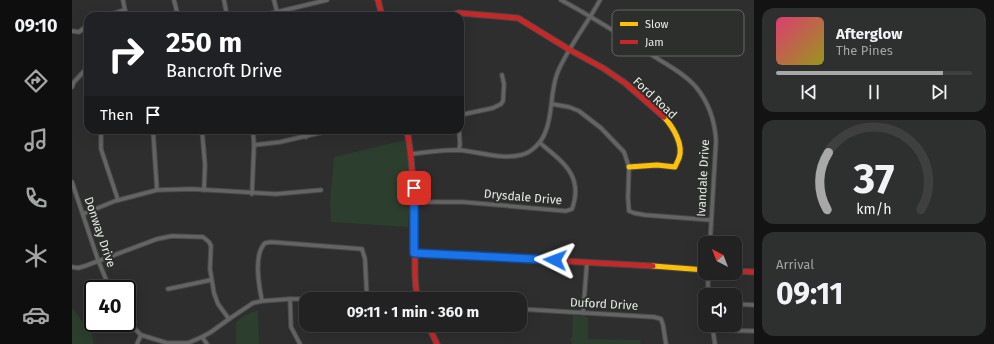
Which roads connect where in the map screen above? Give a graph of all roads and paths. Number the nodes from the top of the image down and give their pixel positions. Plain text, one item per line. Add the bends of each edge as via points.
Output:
1 (123, 0) edge
2 (174, 0) edge
3 (224, 0) edge
4 (274, 0) edge
5 (327, 0) edge
6 (378, 0) edge
7 (561, 0) edge
8 (600, 0) edge
9 (125, 10) joint
10 (118, 12) edge
11 (177, 12) edge
12 (227, 12) edge
13 (277, 12) joint
14 (381, 12) edge
15 (464, 13) edge
16 (591, 18) junction
17 (84, 28) edge
18 (612, 30) edge
19 (72, 31) edge
20 (570, 50) junction
21 (653, 56) edge
22 (84, 71) edge
23 (502, 75) dead end
24 (73, 82) edge
25 (72, 87) edge
26 (552, 104) junction
27 (464, 114) edge
28 (101, 134) edge
29 (152, 134) edge
30 (202, 134) edge
31 (253, 134) edge
32 (315, 134) edge
33 (408, 134) edge
34 (459, 134) edge
35 (306, 136) joint
36 (540, 143) junction
37 (254, 145) junction
38 (459, 150) junction
39 (412, 154) junction
40 (629, 167) junction
41 (72, 182) edge
42 (73, 190) edge
43 (157, 190) junction
44 (204, 190) junction
45 (322, 190) dead end
46 (252, 194) junction
47 (118, 200) junction
48 (415, 202) junction
49 (83, 214) junction
50 (711, 220) junction
51 (710, 236) edge
52 (414, 253) junction
53 (98, 260) junction
54 (587, 262) junction
55 (72, 266) edge
56 (698, 270) edge
57 (742, 271) edge
58 (754, 272) edge
59 (106, 280) edge
60 (211, 280) junction
61 (168, 289) dead end
62 (366, 292) edge
63 (417, 292) edge
64 (290, 299) junction
65 (299, 299) edge
66 (262, 301) junction
67 (742, 304) edge
68 (754, 305) edge
69 (527, 309) edge
70 (583, 313) junction
71 (229, 319) junction
72 (136, 330) edge
73 (742, 331) edge
74 (754, 331) edge
75 (431, 332) edge
76 (712, 332) edge
77 (141, 335) junction
78 (202, 337) junction
79 (137, 344) edge
80 (207, 344) edge
81 (300, 344) edge
82 (436, 344) edge
83 (666, 344) edge
84 (715, 344) edge

1 - 9 street
2 - 11 street
3 - 12 street
4 - 13 street
5 - 13 street
6 - 14 street
7 - 16 street, Ivandale Drive
8 - 16 street
9 - 10 street
15 - 20 street via 518,18
16 - 18 street, Ivandale Drive
16 - 20 street
17 - 19 street via 79,32
20 - 26 street via 557,73
20 - 40 street, Ford Road via 625,83 665,118 676,135 680,157 674,168 657,165
21 - 50 street, Ivandale Drive via 695,86 704,98 712,117 716,131
22 - 24 street
23 - 27 street via 504,89 501,104
24 - 25 street
26 - 36 street via 546,133
26 - 40 street via 569,107 589,118 624,152
28 - 47 street via 101,149
29 - 43 street
30 - 44 street
31 - 37 street
32 - 35 street
33 - 39 street
34 - 38 street
35 - 37 street
36 - 38 street via 523,154 508,157
36 - 48 street, Drysdale Drive via 567,167 573,176 576,185 572,209 566,211 463,202
37 - 46 street
38 - 39 street
39 - 48 street
40 - 50 street via 629,211 645,215
41 - 42 street, Donway Drive
42 - 49 street, Donway Drive
43 - 44 street
43 - 47 street
44 - 46 street
45 - 46 street via 289,194
47 - 49 street
48 - 52 street
49 - 53 street, Donway Drive
50 - 51 street, Ivandale Drive
52 - 54 street
52 - 63 street
53 - 55 street via 78,268
53 - 59 street, Donway Drive
53 - 60 street via 157,239 172,236 203,237 211,246
54 - 56 street
54 - 70 street
57 - 58 street
60 - 61 street
60 - 71 street via 218,304
62 - 66 street via 365,259 362,249 271,242 265,243 260,251 258,281
64 - 65 street
64 - 66 street
64 - 81 street via 291,327
66 - 71 street via 253,303
67 - 68 street
69 - 70 street, Duford Drive
70 - 83 street, Duford Drive via 660,319
71 - 78 street
72 - 77 street
73 - 74 street
75 - 82 street
76 - 84 street
77 - 78 street via 167,343 188,343
77 - 79 street
78 - 80 street

